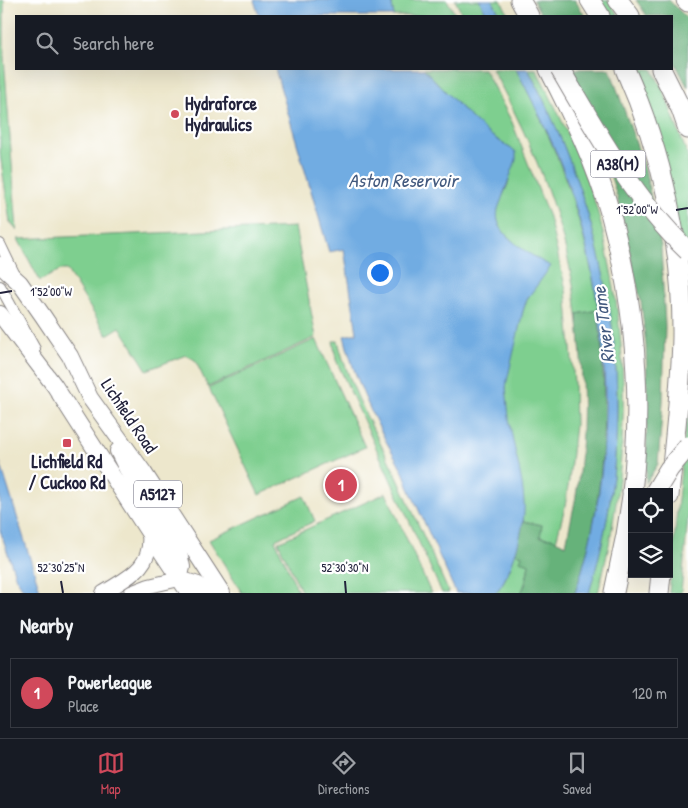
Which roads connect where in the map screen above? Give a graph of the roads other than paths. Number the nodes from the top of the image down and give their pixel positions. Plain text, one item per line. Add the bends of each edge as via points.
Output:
1 (515, 0) edge
2 (520, 0) edge
3 (590, 0) edge
4 (618, 0) edge
5 (522, 15) edge
6 (528, 15) edge
7 (599, 15) edge
8 (629, 15) edge
9 (550, 70) edge
10 (561, 70) edge
11 (626, 70) edge
12 (662, 70) edge
13 (688, 129) edge
14 (0, 244) edge
15 (688, 251) edge
16 (0, 265) edge
17 (20, 283) junction
18 (0, 286) edge
19 (0, 314) edge
20 (54, 385) junction
21 (90, 398) junction
22 (688, 446) edge
23 (632, 488) edge
24 (657, 488) edge
25 (670, 488) edge
26 (628, 522) edge
27 (149, 533) junction
28 (628, 557) edge
29 (661, 578) edge
30 (179, 579) junction
31 (103, 593) edge
32 (130, 593) edge
33 (164, 593) edge
34 (189, 593) edge
35 (209, 593) edge
36 (222, 593) edge
37 (614, 593) edge
38 (659, 593) edge

1 - 5 highway
2 - 6 highway
3 - 7 highway
4 - 8 highway
9 - 23 highway, A38(M) via 596,171 624,272 634,340 638,404
10 - 15 highway, A38(M), bridge via 600,139 627,178
11 - 25 highway, A38(M) via 663,178 679,273 682,336
12 - 13 highway
14 - 17 street
16 - 17 main road, Lichfield Road / A5127
17 - 21 main road, Lichfield Road / A5127 via 70,356
18 - 20 street
19 - 20 main road, A5127
20 - 27 main road, A5127
21 - 30 main road via 134,483 179,553 182,567
21 - 36 main road, Lichfield Road / A5127 via 144,473
22 - 24 highway, bridge
26 - 37 highway
27 - 30 main road, A5127
27 - 31 main road via 145,560 133,574
28 - 37 highway
29 - 38 highway
30 - 32 main road
30 - 33 main road
30 - 34 main road, A5127
30 - 35 main road via 198,585

